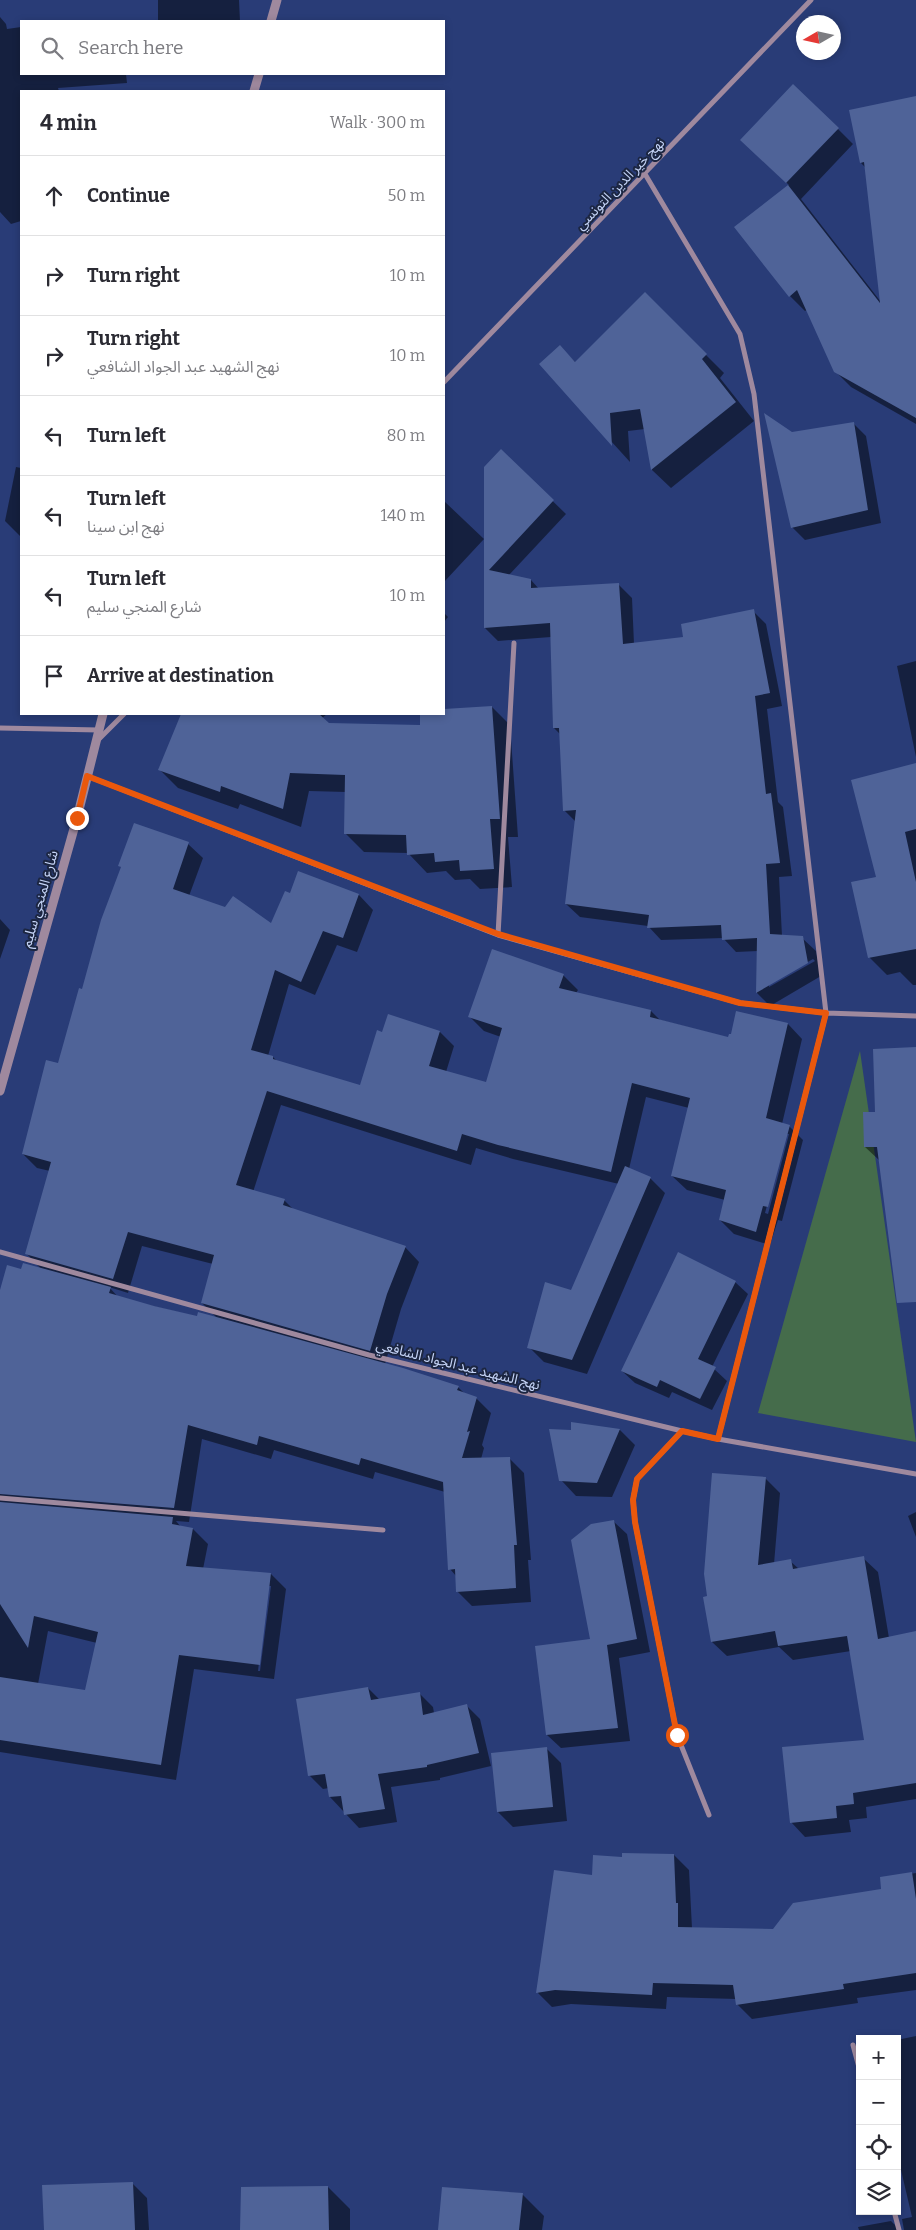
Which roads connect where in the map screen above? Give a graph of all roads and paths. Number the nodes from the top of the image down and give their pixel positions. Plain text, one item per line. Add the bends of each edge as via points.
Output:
1 (277, 0) edge
2 (811, 0) edge
3 (272, 20) edge
4 (259, 75) edge
5 (254, 90) edge
6 (645, 174) junction
7 (445, 381) edge
8 (514, 643) dead end
9 (103, 715) edge
10 (123, 715) edge
11 (0, 728) edge
12 (99, 730) junction
13 (96, 743) junction
14 (87, 776) junction
15 (498, 934) junction
16 (826, 1013) junction
17 (916, 1016) edge
18 (0, 1091) edge
19 (0, 1252) edge
20 (682, 1431) junction
21 (718, 1439) junction
22 (916, 1474) edge
23 (0, 1498) edge
24 (383, 1530) dead end
25 (709, 1815) dead end
26 (853, 2045) dead end
27 (856, 2056) edge
28 (895, 2215) edge
29 (899, 2230) edge

1 - 3 street
2 - 6 street, نهج خير الدين التونسي
4 - 5 street
6 - 7 street, نهج خير الدين التونسي
6 - 16 street via 740,334 754,394
8 - 15 street
9 - 12 street, شارع المنجي سليم
10 - 13 street
11 - 12 street
12 - 13 street, شارع المنجي سليم
13 - 14 street, شارع المنجي سليم
14 - 15 street
14 - 18 street, شارع المنجي سليم
15 - 16 street via 740,1003
16 - 17 street
16 - 21 street
19 - 20 street, نهج الشهيد عبد الجواد الشافعي via 369,1355
20 - 21 street, نهج الشهيد عبد الجواد الشافعي
20 - 25 street via 637,1479 633,1500 677,1735
21 - 22 street, نهج الشهيد عبد الجواد الشافعي
23 - 24 street
26 - 27 street
28 - 29 street

